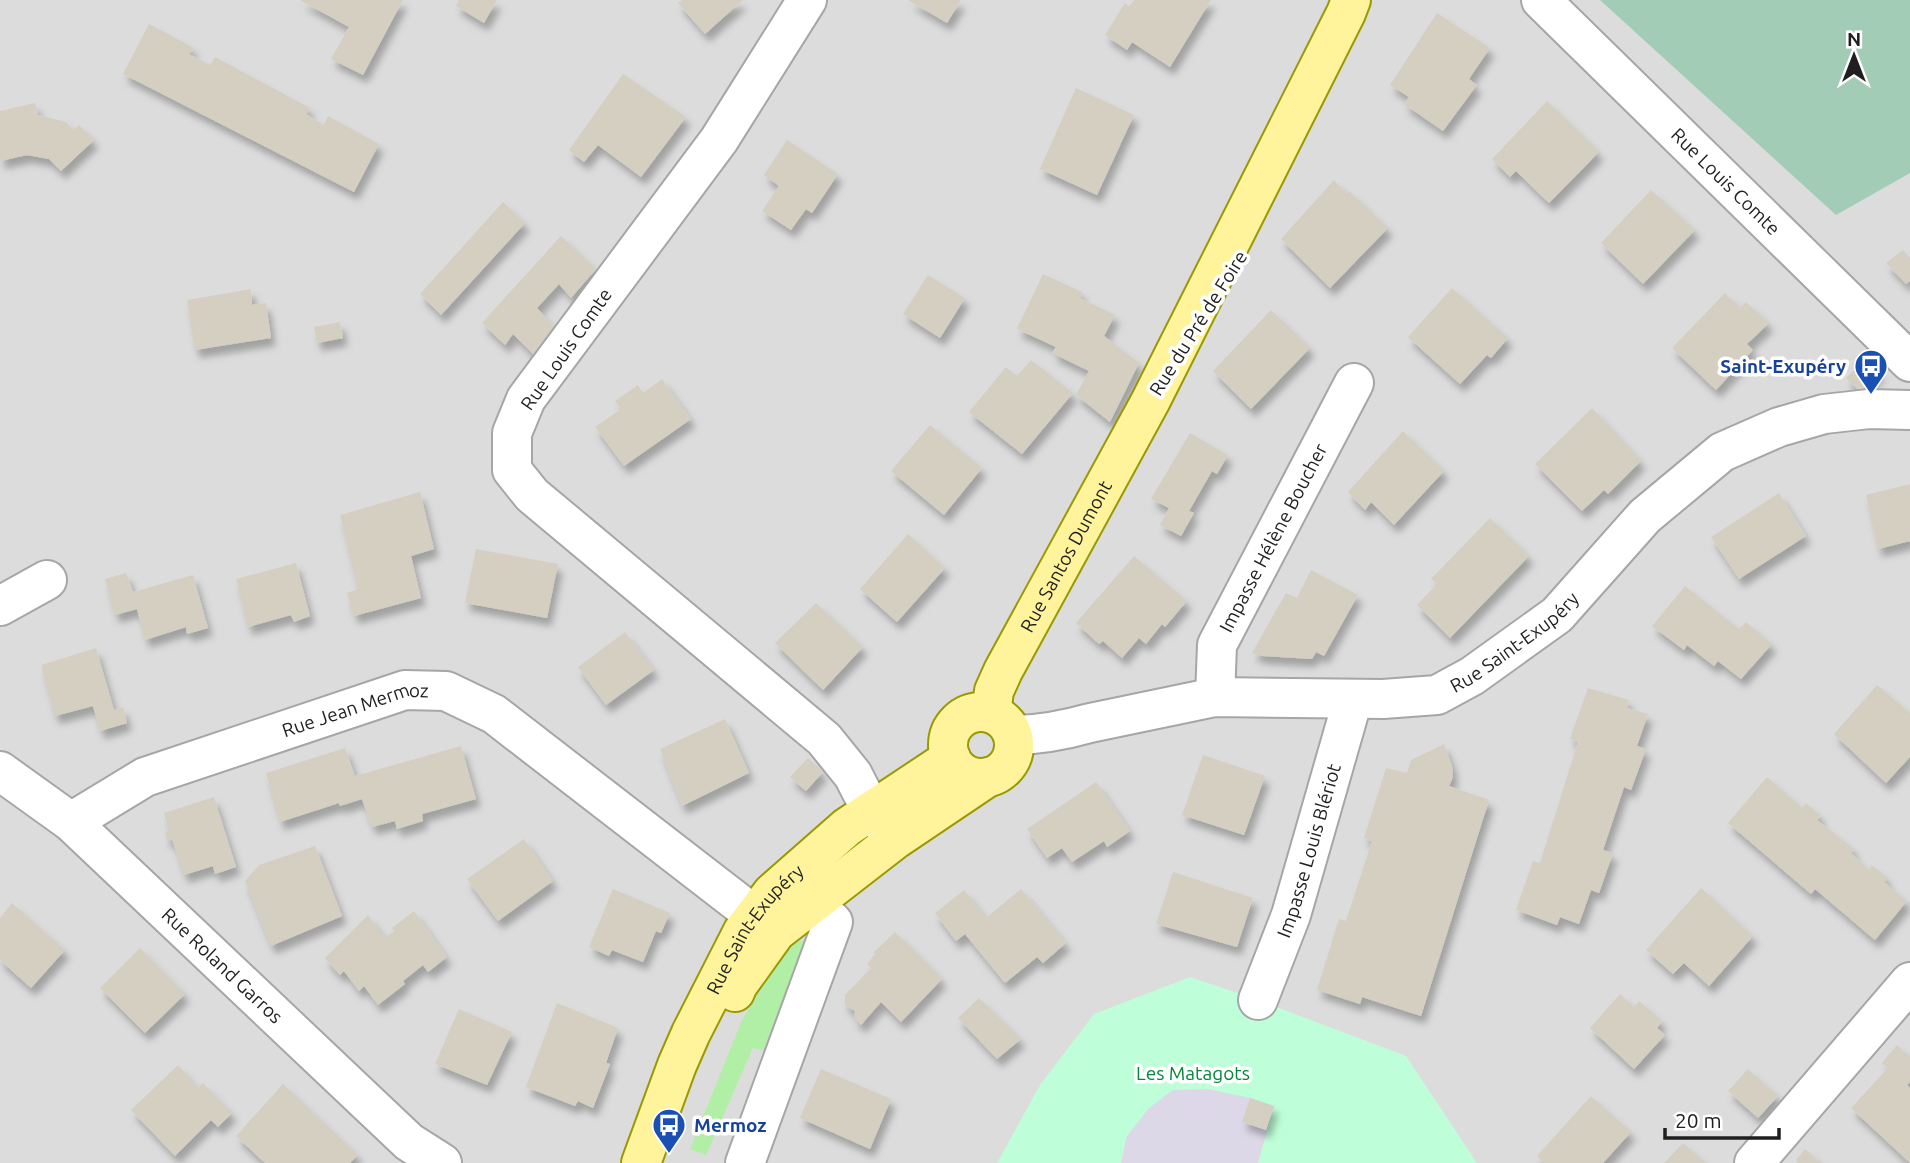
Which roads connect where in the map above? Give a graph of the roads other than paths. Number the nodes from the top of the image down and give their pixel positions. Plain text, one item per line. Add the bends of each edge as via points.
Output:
1 (807, 0) edge
2 (1351, 0) edge
3 (1378, 0) edge
4 (1541, 0) edge
5 (1910, 362) edge
6 (1354, 383) dead end
7 (1150, 402) junction
8 (1910, 410) edge
9 (47, 580) dead end
10 (0, 606) edge
11 (1215, 697) junction
12 (1353, 699) junction
13 (1002, 724) junction
14 (951, 758) junction
15 (0, 771) edge
16 (988, 777) junction
17 (871, 810) junction
18 (71, 822) junction
19 (896, 839) junction
20 (805, 910) junction
21 (754, 915) junction
22 (1910, 982) edge
23 (1258, 1000) dead end
24 (442, 1163) edge
25 (641, 1163) edge
26 (666, 1163) edge
27 (744, 1163) edge
28 (1754, 1163) edge

1 - 17 street, Rue Louis Comte via 719,140 526,399 512,433 512,470 532,495 824,739 853,775
2 - 7 main road, Rue du Pré de Foire
3 - 7 main road, Rue du Pré de Foire via 1281,188
4 - 5 street, Rue Louis Comte
6 - 11 street, Impasse Hélène Boucher via 1217,645
7 - 13 main road, Rue Santos Dumont via 1003,671 994,691
8 - 12 street, Rue Saint-Exupéry via 1824,414 1779,427 1722,452 1645,516 1557,615 1472,676 1437,695
9 - 10 street
11 - 12 street, Rue Saint-Exupéry
11 - 13 street, Rue Saint-Exupéry via 1028,735
12 - 23 street, Impasse Louis Blériot via 1291,915
13 - 14 main road via 979,712 967,715 950,733
13 - 16 main road via 1014,746 1012,757 1007,766
14 - 16 main road via 973,776
14 - 17 main road, Rue Saint-Exupéry
15 - 18 street, Rue Roland Garros
16 - 19 main road, Rue Saint-Exupéry
17 - 19 street
17 - 21 main road, Rue Saint-Exupéry via 772,893
18 - 21 street, Rue Jean Mermoz via 145,777 405,690 446,691 494,714
18 - 24 street, Rue Roland Garros via 409,1142
19 - 20 main road, Rue Saint-Exupéry
20 - 21 street
20 - 26 main road, Rue Saint-Exupéry via 776,932 738,985 698,1074
20 - 27 street via 833,922
21 - 25 main road, Rue Saint-Exupéry via 677,1065
22 - 28 street

